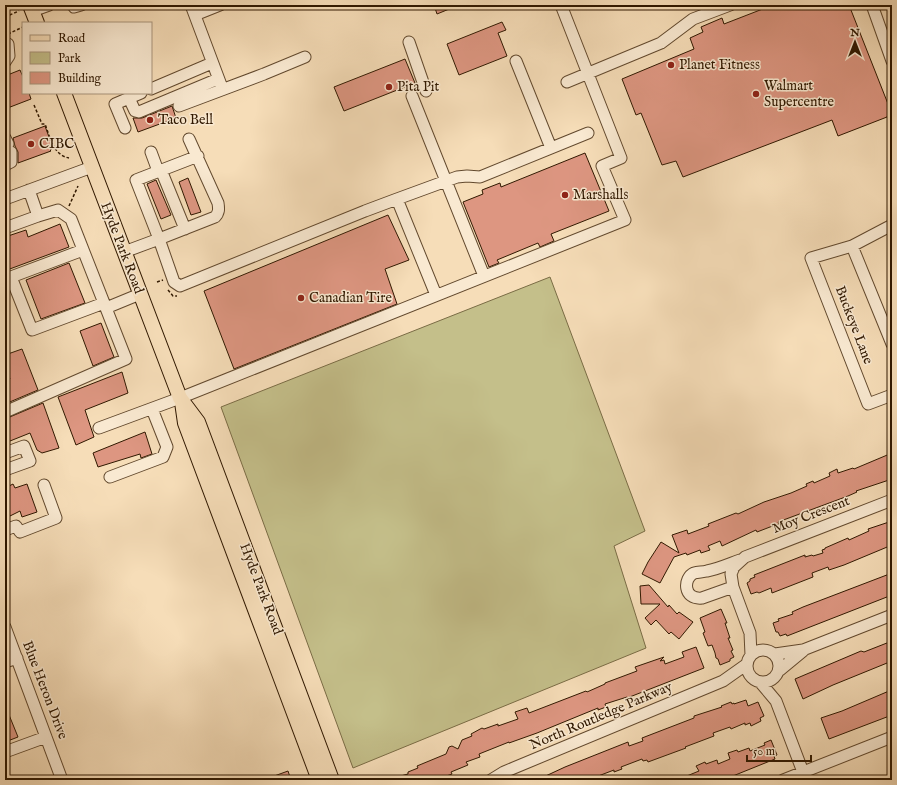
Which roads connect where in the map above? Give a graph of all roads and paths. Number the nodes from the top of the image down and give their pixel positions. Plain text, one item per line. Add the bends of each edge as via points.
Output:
1 (49, 5) edge
2 (73, 5) edge
3 (81, 5) edge
4 (220, 5) edge
5 (561, 5) edge
6 (730, 5) edge
7 (872, 5) edge
8 (193, 10) edge
9 (30, 13) edge
10 (5, 17) edge
11 (409, 42) dead end
12 (5, 44) edge
13 (891, 54) edge
14 (305, 57) dead end
15 (516, 61) dead end
16 (5, 62) edge
17 (212, 63) junction
18 (588, 73) junction
19 (567, 82) dead end
20 (220, 84) junction
21 (152, 89) edge
22 (426, 91) dead end
23 (64, 94) edge
24 (139, 94) edge
25 (412, 96) dead end
26 (129, 98) junction
27 (34, 105) dead end
28 (179, 106) dead end
29 (125, 128) dead end
30 (588, 133) dead end
31 (189, 139) dead end
32 (8, 145) edge
33 (551, 148) junction
34 (151, 152) dead end
35 (198, 156) junction
36 (69, 158) dead end
37 (5, 165) edge
38 (92, 167) junction
39 (160, 171) junction
40 (446, 181) junction
41 (78, 186) dead end
42 (29, 190) junction
43 (5, 199) edge
44 (397, 199) junction
45 (65, 215) junction
46 (38, 216) junction
47 (892, 225) edge
48 (5, 228) edge
49 (185, 229) junction
50 (159, 240) junction
51 (852, 246) junction
52 (83, 250) junction
53 (124, 252) junction
54 (484, 276) junction
55 (140, 294) junction
56 (436, 295) junction
57 (105, 305) junction
58 (892, 344) edge
59 (892, 395) edge
60 (181, 400) junction
61 (152, 409) junction
62 (5, 412) edge
63 (99, 428) dead end
64 (5, 453) edge
65 (5, 470) edge
66 (110, 477) dead end
67 (44, 485) dead end
68 (892, 500) edge
69 (5, 530) edge
70 (742, 559) junction
71 (733, 587) junction
72 (892, 616) edge
73 (5, 627) edge
74 (750, 633) junction
75 (9, 648) edge
76 (803, 650) junction
77 (770, 652) junction
78 (17, 658) junction
79 (749, 659) junction
80 (5, 662) edge
81 (777, 674) junction
82 (723, 681) junction
83 (757, 681) junction
84 (776, 702) junction
85 (46, 736) junction
86 (892, 737) edge
87 (5, 752) edge
88 (804, 776) edge
89 (62, 780) edge
90 (319, 780) edge
91 (332, 780) edge
92 (492, 780) edge
93 (784, 780) edge

1 - 9 street
2 - 3 street
4 - 8 street
5 - 18 street
6 - 18 street via 693,19 661,43
7 - 13 street
8 - 17 street
9 - 10 path
11 - 22 street
12 - 16 street via 8,44 9,56
14 - 20 street via 271,71
15 - 33 street
17 - 20 street
17 - 21 street
18 - 19 street
18 - 54 street via 622,158 602,166 625,220
20 - 26 street via 139,112 135,111
20 - 28 street
23 - 38 main road, Hyde Park Road
24 - 26 street
25 - 40 street
26 - 29 street via 115,104
27 - 36 path via 55,149
30 - 33 street
31 - 35 street
32 - 37 street via 11,162
33 - 40 street via 480,177 457,177
34 - 39 street
35 - 39 street
35 - 49 street via 219,208 215,217
38 - 42 street
38 - 53 main road, Hyde Park Road
39 - 49 street
39 - 50 street via 136,180
40 - 44 street
40 - 54 street
41 - 45 path
42 - 43 street
42 - 46 street
44 - 50 street via 180,286 174,282
44 - 56 street
45 - 46 street via 58,210
45 - 52 street via 71,219
46 - 48 street
47 - 51 street
49 - 50 street
50 - 53 street
51 - 58 street
51 - 59 street, Buckeye Lane via 811,258 868,404
52 - 57 street
52 - 57 street via 11,277 32,330
53 - 55 main road, Hyde Park Road
54 - 56 street
55 - 57 street
55 - 60 main road, Hyde Park Road
56 - 60 street
57 - 62 street via 126,360
60 - 61 street
60 - 90 main road, Hyde Park Road via 185,423
60 - 91 main road, Hyde Park Road via 198,422
61 - 63 street
61 - 66 street via 166,447 163,457
64 - 65 street via 24,446 30,461
67 - 69 street via 56,518 20,532 16,526
68 - 70 street, Moy Crescent
70 - 71 street via 731,574
70 - 71 street, Moy Crescent via 693,573 687,586 690,596 697,599
71 - 74 street
72 - 76 street
73 - 75 street, Blue Heron Drive
74 - 77 street
74 - 79 street
75 - 78 street, Blue Heron Drive
76 - 77 street
76 - 81 street
77 - 79 street via 760,650
77 - 81 street via 779,662
78 - 80 street
78 - 85 street, Blue Heron Drive
79 - 82 street, North Routledge Parkway
79 - 83 street via 749,675
81 - 83 street via 766,683
81 - 84 street
82 - 83 street, North Routledge Parkway
82 - 92 street, North Routledge Parkway via 504,772
83 - 84 street
84 - 88 street
85 - 87 street
85 - 89 street, Blue Heron Drive
86 - 88 street
88 - 93 street

